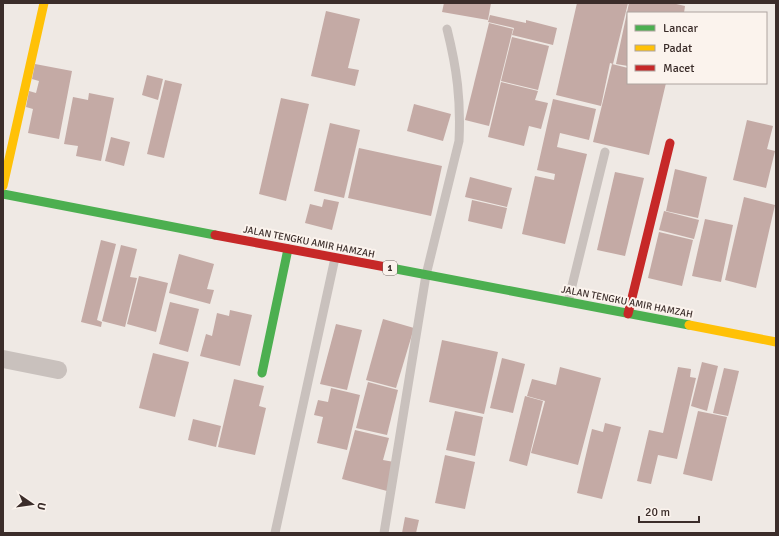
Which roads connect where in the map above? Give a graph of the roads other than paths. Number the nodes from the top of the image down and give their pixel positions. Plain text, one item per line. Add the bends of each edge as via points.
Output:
1 (44, 3) edge
2 (447, 29) dead end
3 (670, 143) dead end
4 (605, 152) dead end
5 (3, 186) edge
6 (3, 194) edge
7 (288, 249) junction
8 (335, 258) junction
9 (426, 275) junction
10 (568, 302) junction
11 (628, 314) junction
12 (776, 342) edge
13 (3, 359) edge
14 (58, 370) dead end
15 (262, 373) dead end
16 (275, 533) edge
17 (384, 533) edge

1 - 5 main road
2 - 9 lane via 458,78 459,141
3 - 11 main road
4 - 10 lane
6 - 7 main road, JALAN TENGKU AMIR HAMZAH / 1
7 - 8 main road, JALAN TENGKU AMIR HAMZAH / 1
7 - 15 main road
8 - 9 main road, JALAN TENGKU AMIR HAMZAH / 1
8 - 16 lane
9 - 10 main road, JALAN TENGKU AMIR HAMZAH / 1
9 - 17 lane
10 - 11 main road, JALAN TENGKU AMIR HAMZAH / 1
11 - 12 main road, JALAN TENGKU AMIR HAMZAH / 1
13 - 14 street

